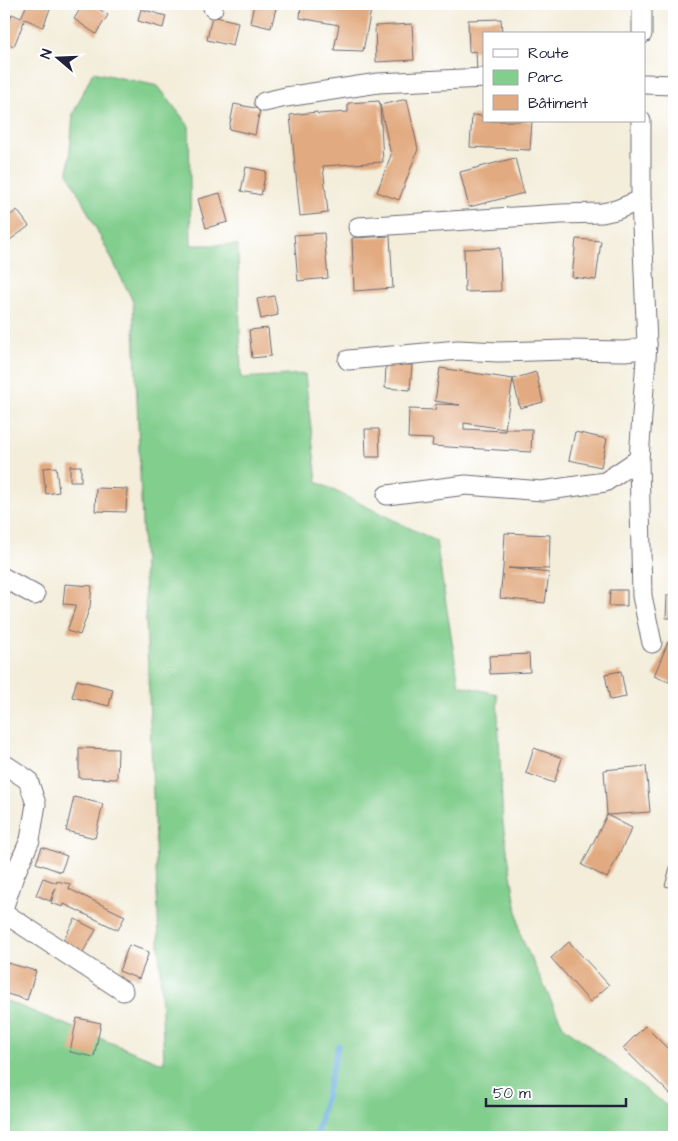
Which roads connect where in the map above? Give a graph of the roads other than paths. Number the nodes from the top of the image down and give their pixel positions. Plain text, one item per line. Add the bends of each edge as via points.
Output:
1 (642, 4) edge
2 (642, 32) edge
3 (483, 78) edge
4 (646, 84) edge
5 (674, 85) edge
6 (264, 102) dead end
7 (641, 122) edge
8 (641, 200) junction
9 (358, 227) dead end
10 (647, 344) junction
11 (348, 360) dead end
12 (639, 459) junction
13 (387, 495) dead end
14 (4, 578) edge
15 (35, 595) dead end
16 (652, 643) dead end
17 (4, 764) edge
18 (4, 906) edge
19 (4, 913) edge
20 (123, 991) dead end

1 - 2 street
3 - 6 street via 378,83
4 - 5 street
7 - 8 street
8 - 9 street via 602,213
8 - 10 street
10 - 11 street via 625,351 458,350
10 - 12 street
12 - 13 street via 605,482 542,491 466,485
12 - 16 street via 642,596
14 - 15 street
17 - 18 street via 28,780 36,804 30,840
19 - 20 street

